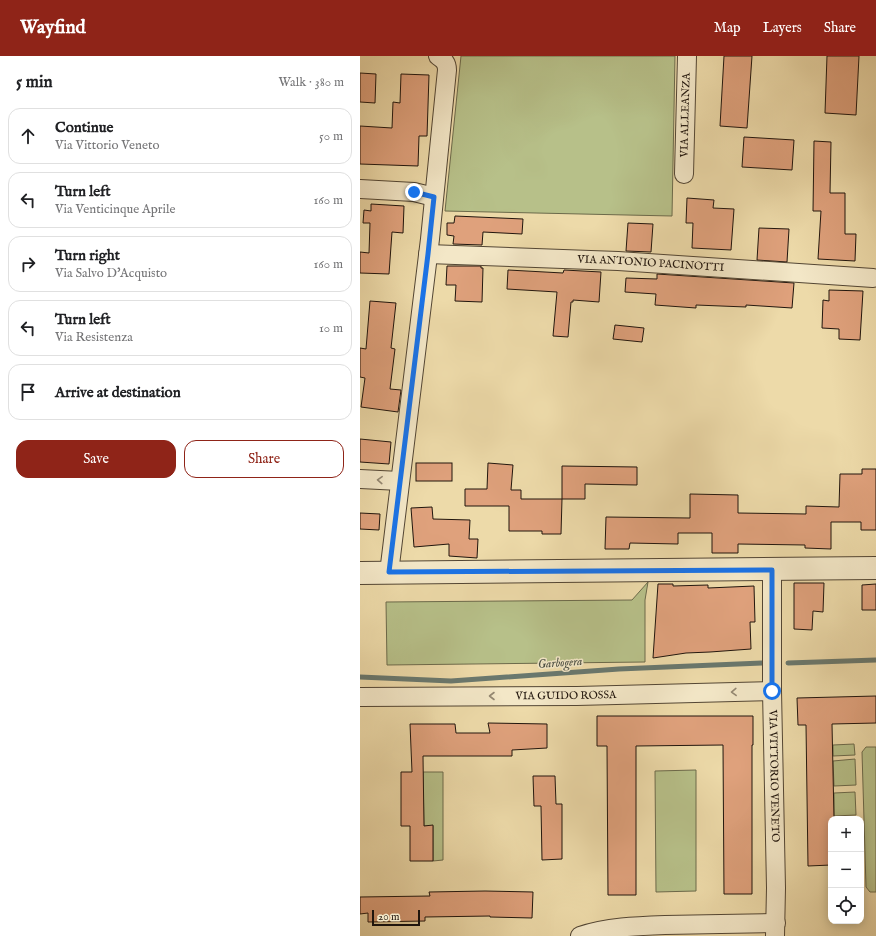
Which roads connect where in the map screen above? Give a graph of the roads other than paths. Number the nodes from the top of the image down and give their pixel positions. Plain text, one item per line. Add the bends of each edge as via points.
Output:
1 (687, 56) edge
2 (442, 59) edge
3 (684, 174) dead end
4 (360, 190) edge
5 (434, 197) junction
6 (428, 254) junction
7 (873, 278) dead end
8 (360, 479) edge
9 (400, 482) junction
10 (876, 568) edge
11 (772, 570) junction
12 (389, 572) junction
13 (360, 573) edge
14 (772, 691) junction
15 (360, 697) edge
16 (775, 930) edge
17 (580, 936) edge

1 - 3 street, VIA ALLEANZA
2 - 5 street via 447,70
4 - 5 street via 414,192
5 - 6 street
6 - 7 street, VIA ANTONIO PACINOTTI via 618,261
6 - 9 street
9 -> 8 street
9 - 12 street
10 - 11 street
11 - 12 street
11 - 14 street, VIA VITTORIO VENETO
12 - 13 street
14 -> 15 street, VIA GUIDO ROSSA via 585,696
14 - 16 street, VIA VITTORIO VENETO
16 - 17 street via 645,925 605,929

